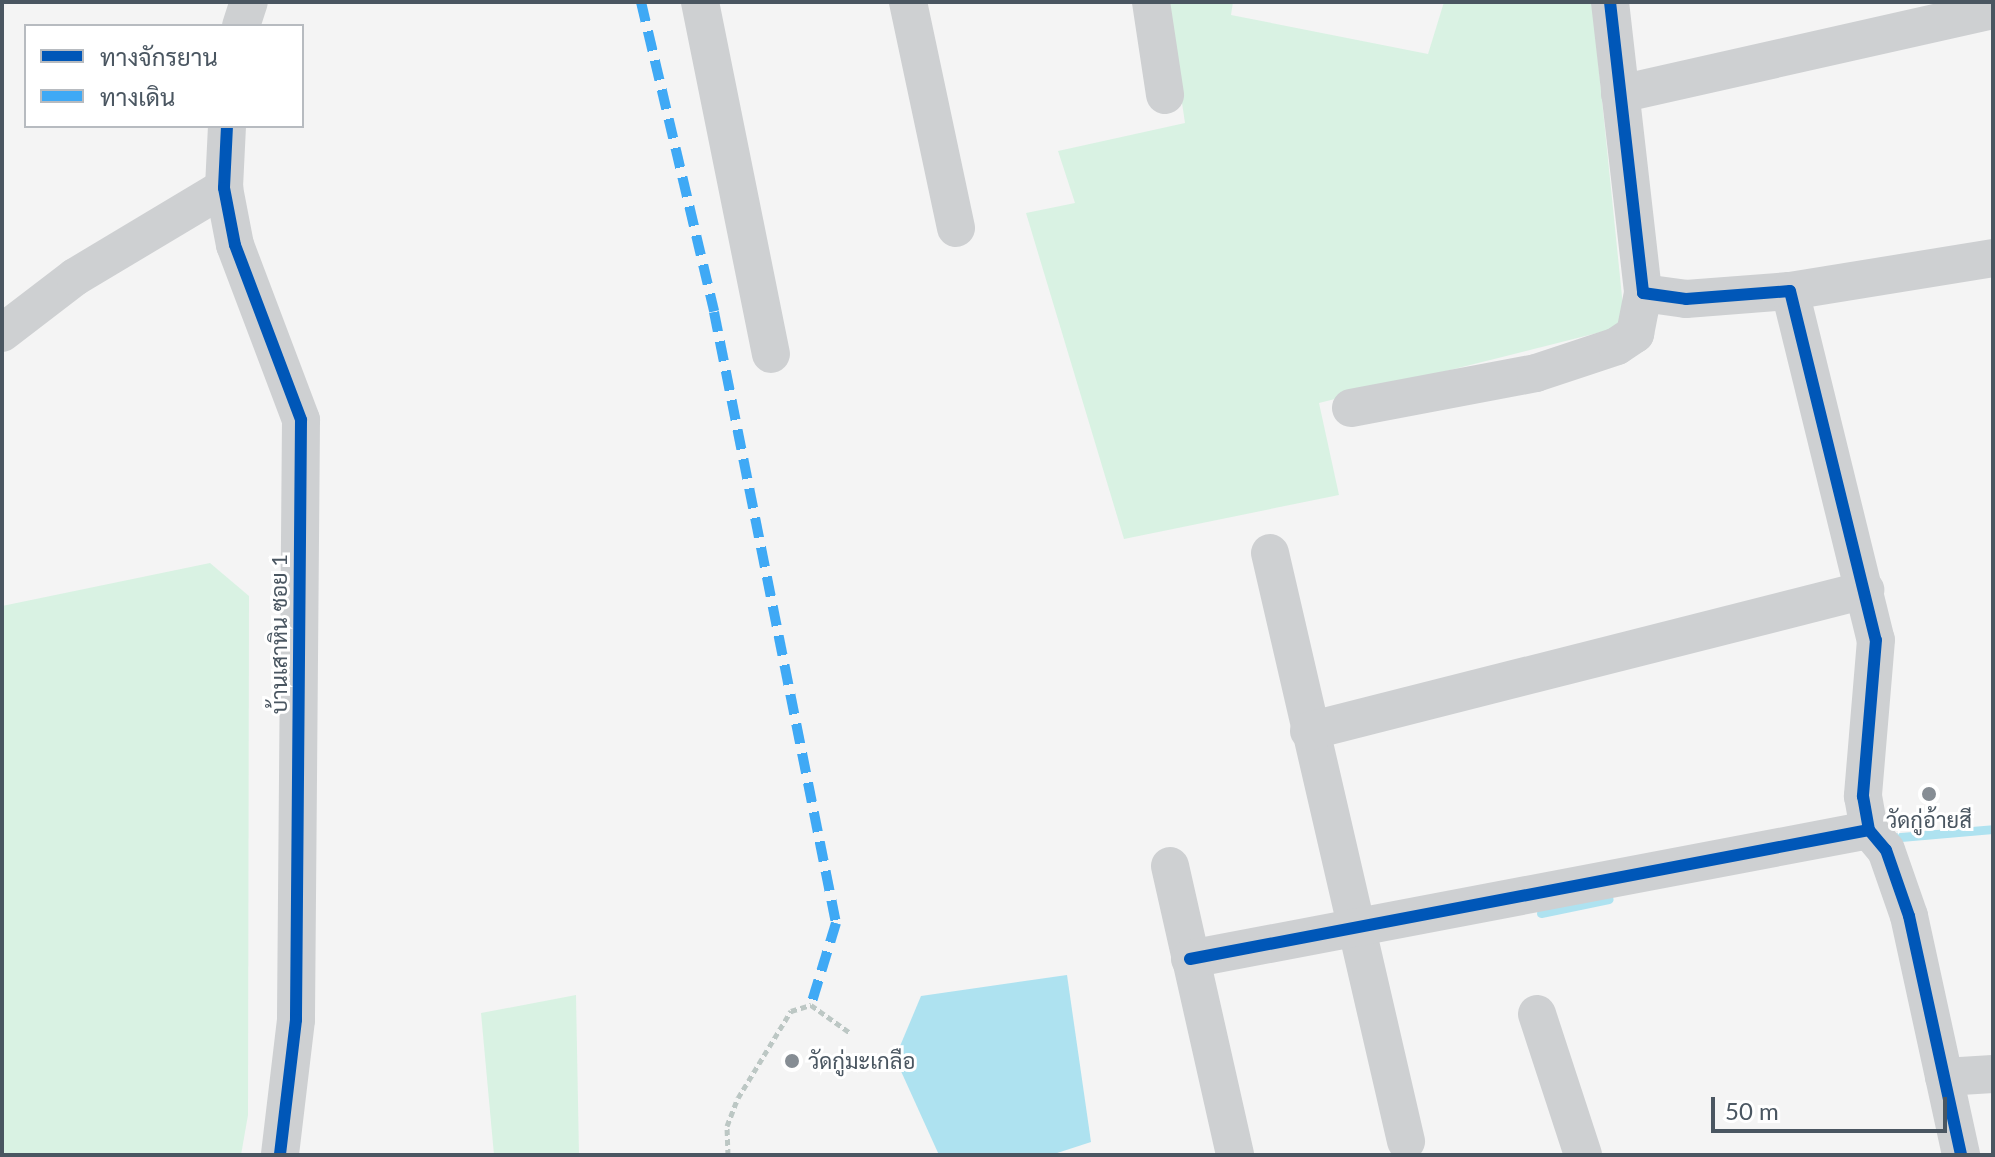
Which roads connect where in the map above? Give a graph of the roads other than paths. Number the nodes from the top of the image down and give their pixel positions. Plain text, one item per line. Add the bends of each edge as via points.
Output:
1 (249, 2) edge
2 (700, 2) edge
3 (908, 2) edge
4 (1151, 2) edge
5 (1610, 2) edge
6 (1993, 10) edge
7 (242, 24) edge
8 (1620, 94) junction
9 (1165, 95) dead end
10 (227, 128) edge
11 (224, 188) junction
12 (956, 228) dead end
13 (1993, 258) edge
14 (1790, 291) junction
15 (1643, 293) junction
16 (2, 333) edge
17 (771, 354) dead end
18 (1351, 408) dead end
19 (1270, 553) dead end
20 (1865, 590) junction
21 (1309, 731) junction
22 (1876, 838) junction
23 (1170, 866) dead end
24 (1355, 928) junction
25 (1190, 959) junction
26 (1537, 1014) dead end
27 (1993, 1074) edge
28 (1944, 1077) junction
29 (1406, 1141) dead end
30 (280, 1155) edge
31 (1235, 1155) edge
32 (1583, 1155) edge
33 (1961, 1155) edge

1 - 7 street
2 - 17 street
3 - 12 street
4 - 9 street
5 - 8 street
6 - 8 street
8 - 15 street
10 - 11 street, บ้านเสาหิน ซอย 1
11 - 16 street via 75,277
11 - 30 street, บ้านเสาหิน ซอย 1 via 251,300 301,420 296,1020
13 - 14 street
14 - 15 street via 1674,299
14 - 20 street
15 - 18 street via 1635,334 1617,346 1536,373
19 - 21 street
20 - 21 street
20 - 22 street via 1876,640 1863,796
21 - 24 street
22 - 24 street
22 - 28 street via 1909,916
23 - 25 street
24 - 25 street
24 - 29 street
25 - 31 street
26 - 32 street
27 - 28 street
28 - 33 street

